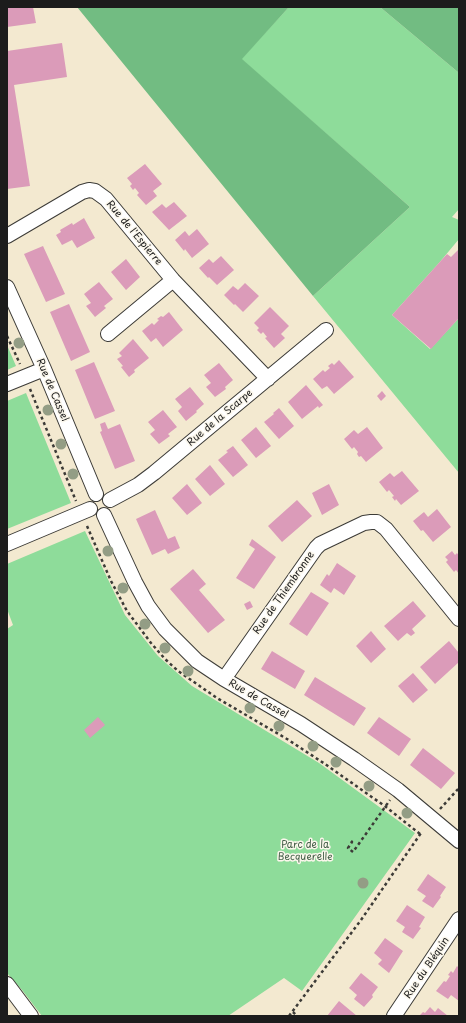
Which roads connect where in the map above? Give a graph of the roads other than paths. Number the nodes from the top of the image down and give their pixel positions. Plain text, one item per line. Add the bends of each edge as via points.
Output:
1 (7, 236) edge
2 (173, 280) junction
3 (7, 287) edge
4 (326, 330) dead end
5 (108, 334) dead end
6 (44, 369) junction
7 (268, 379) junction
8 (7, 384) edge
9 (96, 494) junction
10 (110, 500) junction
11 (85, 511) junction
12 (104, 515) junction
13 (7, 544) edge
14 (459, 619) edge
15 (224, 679) junction
16 (459, 841) edge
17 (459, 919) edge
18 (7, 984) edge
19 (31, 1016) edge
20 (394, 1016) edge

1 - 2 street, Rue de l'Espierre via 82,192 95,191 106,199
2 - 5 street
2 - 7 street, Rue de l'Espierre
3 - 6 street, Rue de Cassel
4 - 7 street, Rue de la Scarpe
6 - 8 street
6 - 9 street, Rue de Cassel
7 - 10 street, Rue de la Scarpe via 146,479
9 - 10 street via 103,494
9 - 11 street via 89,501
10 - 12 street via 111,508
11 - 12 street
11 - 13 street
12 - 15 street, Rue de Cassel via 135,582 156,617 197,661
14 - 15 street, Rue de Thiembronne via 386,529 377,522 364,523 320,544 310,554
15 - 16 street, Rue de Cassel via 323,738 398,790
17 - 20 street, Rue du Bléquin
18 - 19 street

